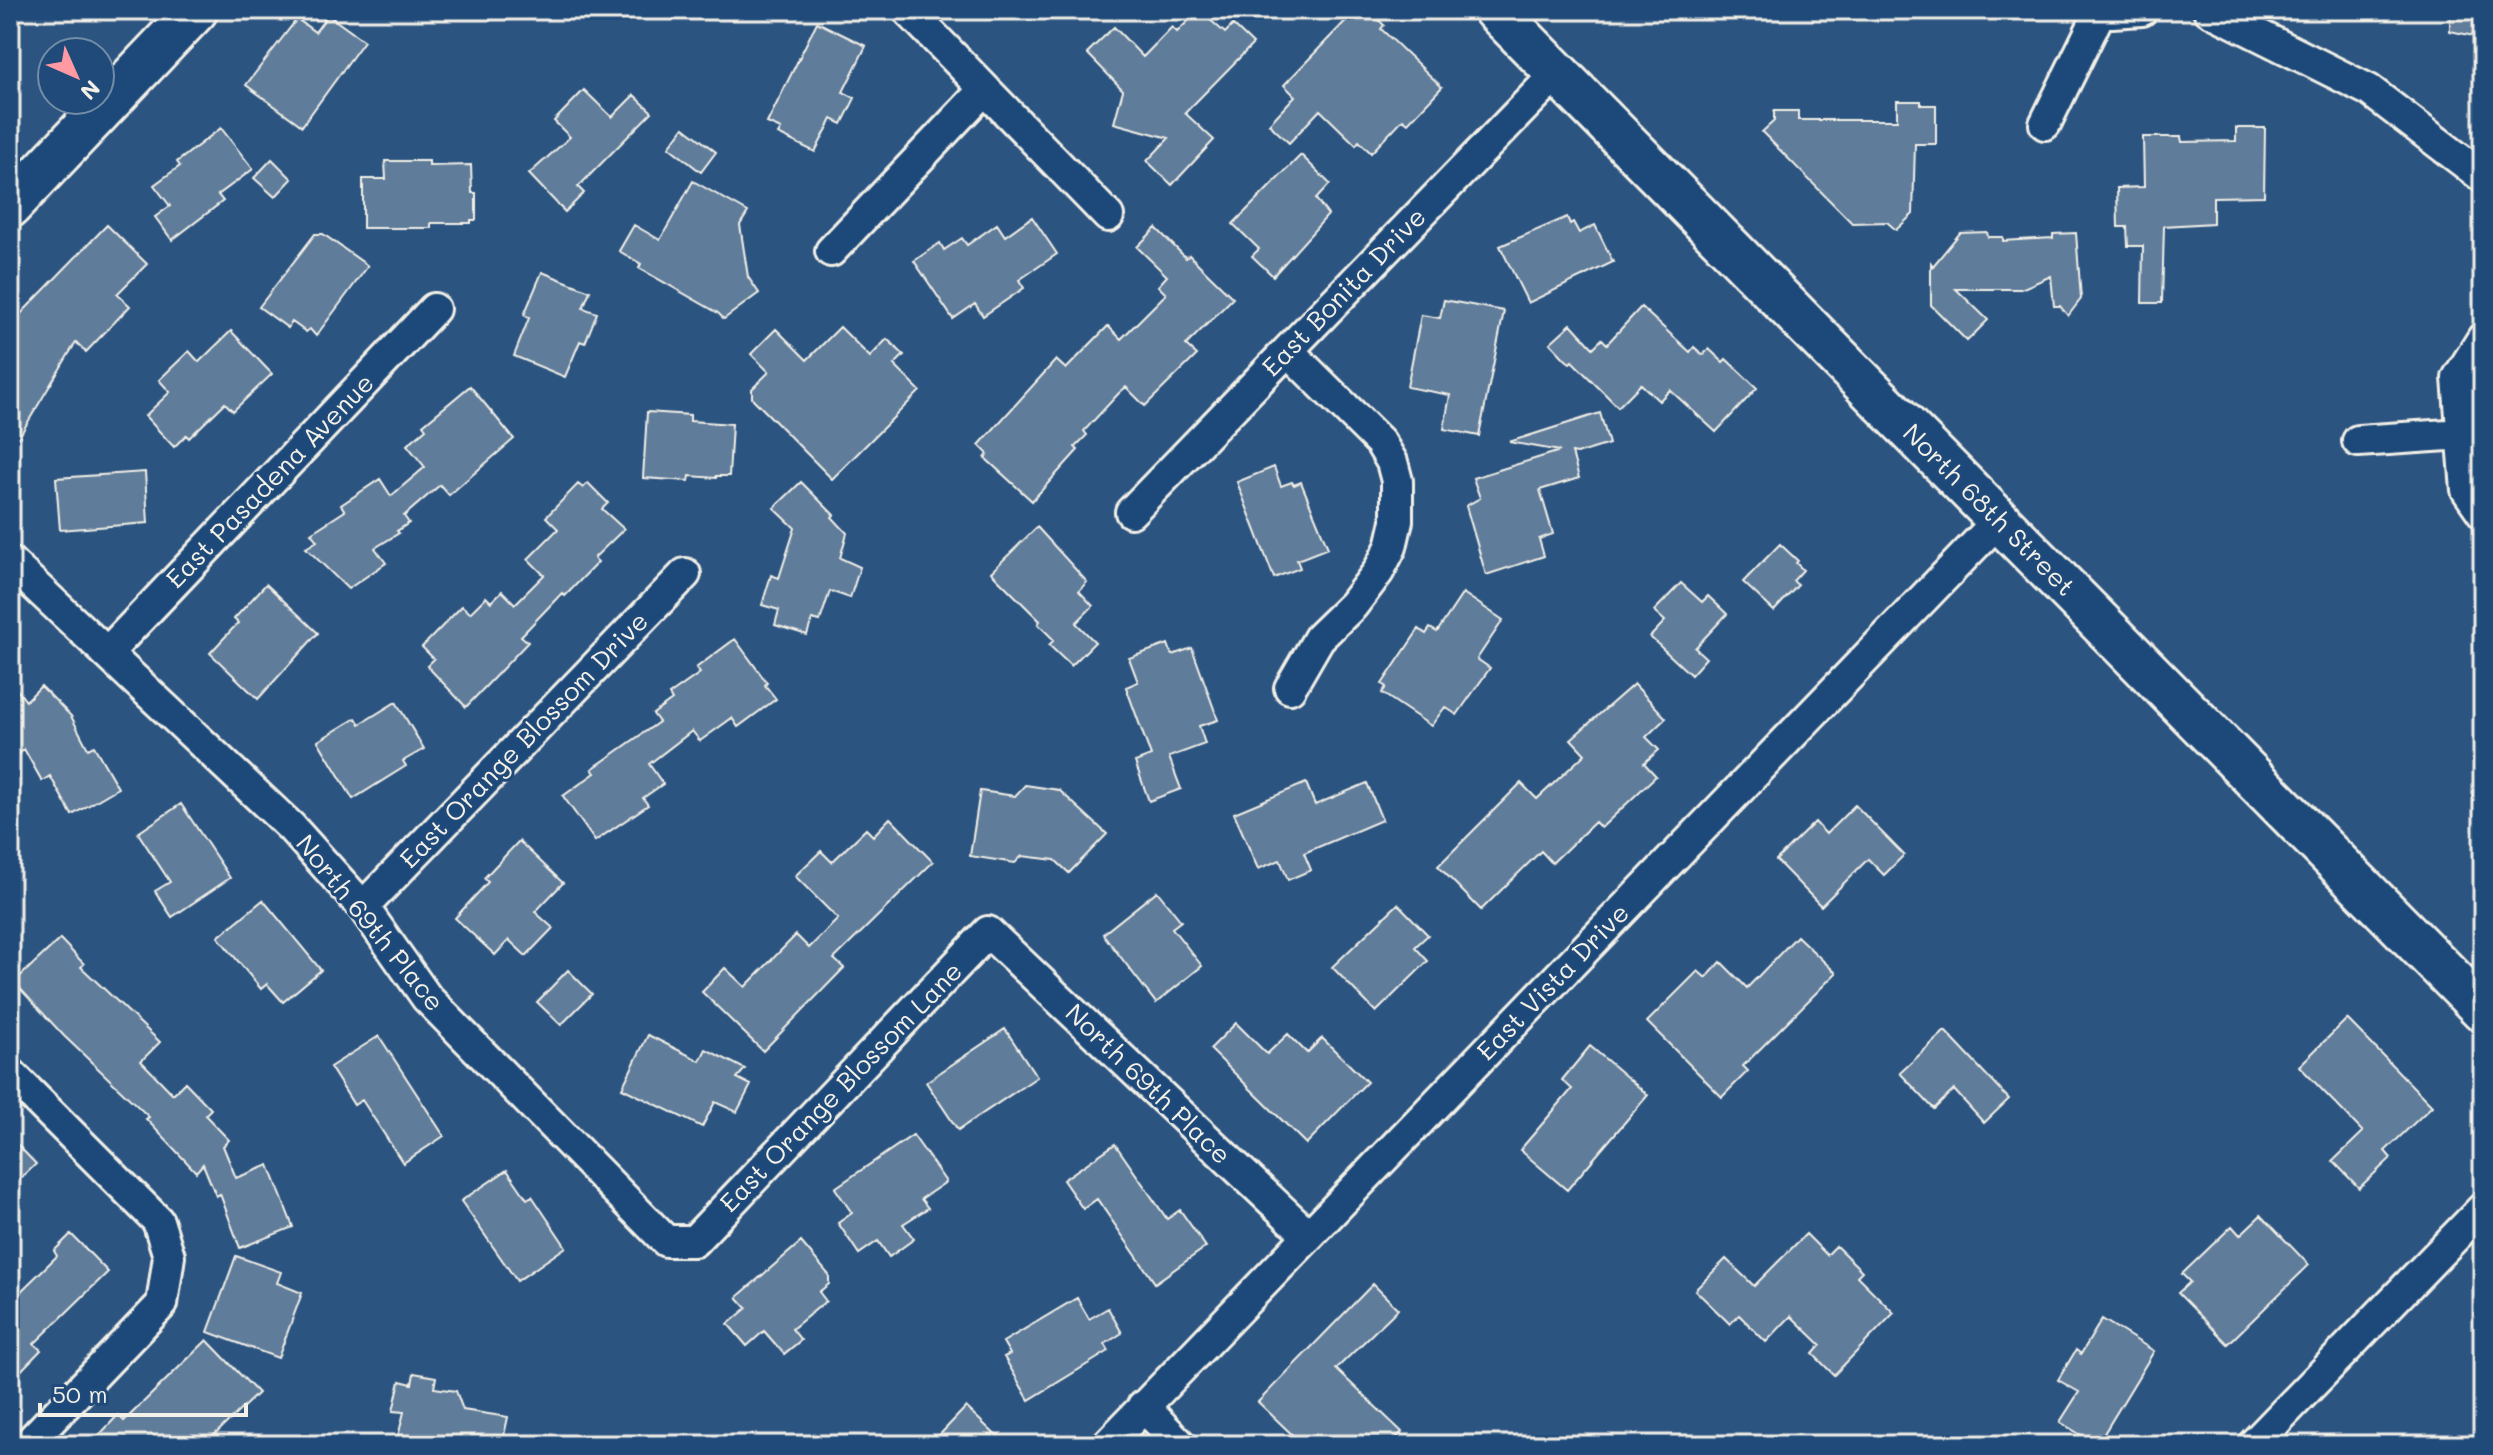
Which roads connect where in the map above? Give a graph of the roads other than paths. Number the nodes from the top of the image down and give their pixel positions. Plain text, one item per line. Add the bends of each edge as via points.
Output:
1 (196, 10) edge
2 (908, 10) edge
3 (1495, 10) edge
4 (2101, 10) edge
5 (2108, 10) edge
6 (2142, 10) edge
7 (2209, 10) edge
8 (1557, 73) junction
9 (983, 91) junction
10 (2045, 124) dead end
11 (2483, 177) edge
12 (10, 206) edge
13 (1108, 216) dead end
14 (831, 251) dead end
15 (434, 309) dead end
16 (2483, 338) edge
17 (1288, 351) junction
18 (2463, 434) junction
19 (2358, 441) dead end
20 (1131, 512) dead end
21 (2483, 513) edge
22 (1999, 520) junction
23 (10, 562) edge
24 (685, 574) dead end
25 (107, 653) junction
26 (1290, 688) dead end
27 (363, 907) junction
28 (988, 932) joint
29 (2483, 1010) edge
30 (10, 1073) edge
31 (2483, 1208) edge
32 (1308, 1235) junction
33 (694, 1241) joint
34 (1143, 1406) junction
35 (27, 1445) edge
36 (1107, 1445) edge
37 (1181, 1445) edge
38 (2253, 1445) edge

1 - 12 street
2 - 9 street
3 - 8 street, North 68th Street
4 - 10 street
5 - 6 street
7 - 11 street via 2369,90
8 - 17 street, East Bonita Drive
8 - 22 street, North 68th Street
9 - 13 street
9 - 14 street
15 - 25 street, East Pasadena Avenue
16 - 18 street via 2458,378
17 - 20 street, East Bonita Drive
17 - 26 street via 1380,442 1397,481 1391,547 1353,605 1319,638
18 - 19 street
18 - 21 street via 2467,490
22 - 29 street, North 68th Street
22 - 32 street, East Vista Drive
23 - 25 street, North 69th Place
24 - 27 street, East Orange Blossom Drive
25 - 27 street, North 69th Place via 291,827
27 - 33 street, North 69th Place via 427,998 666,1241
28 - 32 street, North 69th Place
28 - 33 street, East Orange Blossom Lane
30 - 35 street via 158,1221 169,1256 162,1304
31 - 38 street
32 - 34 street, East Vista Drive
34 - 36 street, East Vista Drive
34 - 37 street

